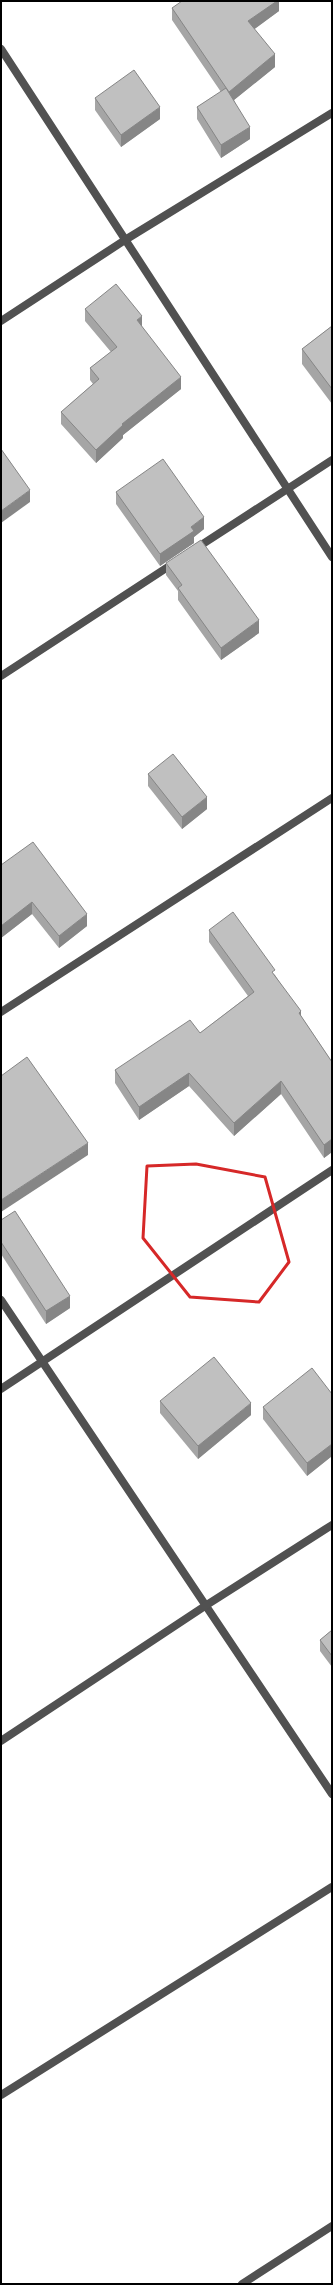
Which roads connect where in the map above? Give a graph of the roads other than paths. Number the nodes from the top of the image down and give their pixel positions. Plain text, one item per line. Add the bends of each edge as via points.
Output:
1 (1, 49) edge
2 (332, 113) edge
3 (125, 240) junction
4 (1, 321) edge
5 (332, 460) edge
6 (288, 489) junction
7 (332, 557) edge
8 (1, 676) edge
9 (332, 798) edge
10 (1, 1012) edge
11 (332, 1170) edge
12 (1, 1300) edge
13 (42, 1363) junction
14 (1, 1389) edge
15 (332, 1525) edge
16 (204, 1606) junction
17 (1, 1741) edge
18 (332, 1794) edge
19 (332, 1887) edge
20 (1, 2095) edge
21 (332, 2226) edge
22 (242, 2284) edge

1 - 3 street
2 - 3 street
3 - 4 street
3 - 6 street
5 - 6 street
6 - 7 street
6 - 8 street
9 - 10 street
11 - 13 street
12 - 13 street
13 - 14 street
13 - 16 street
15 - 16 street
16 - 17 street
16 - 18 street
19 - 20 street
21 - 22 street

